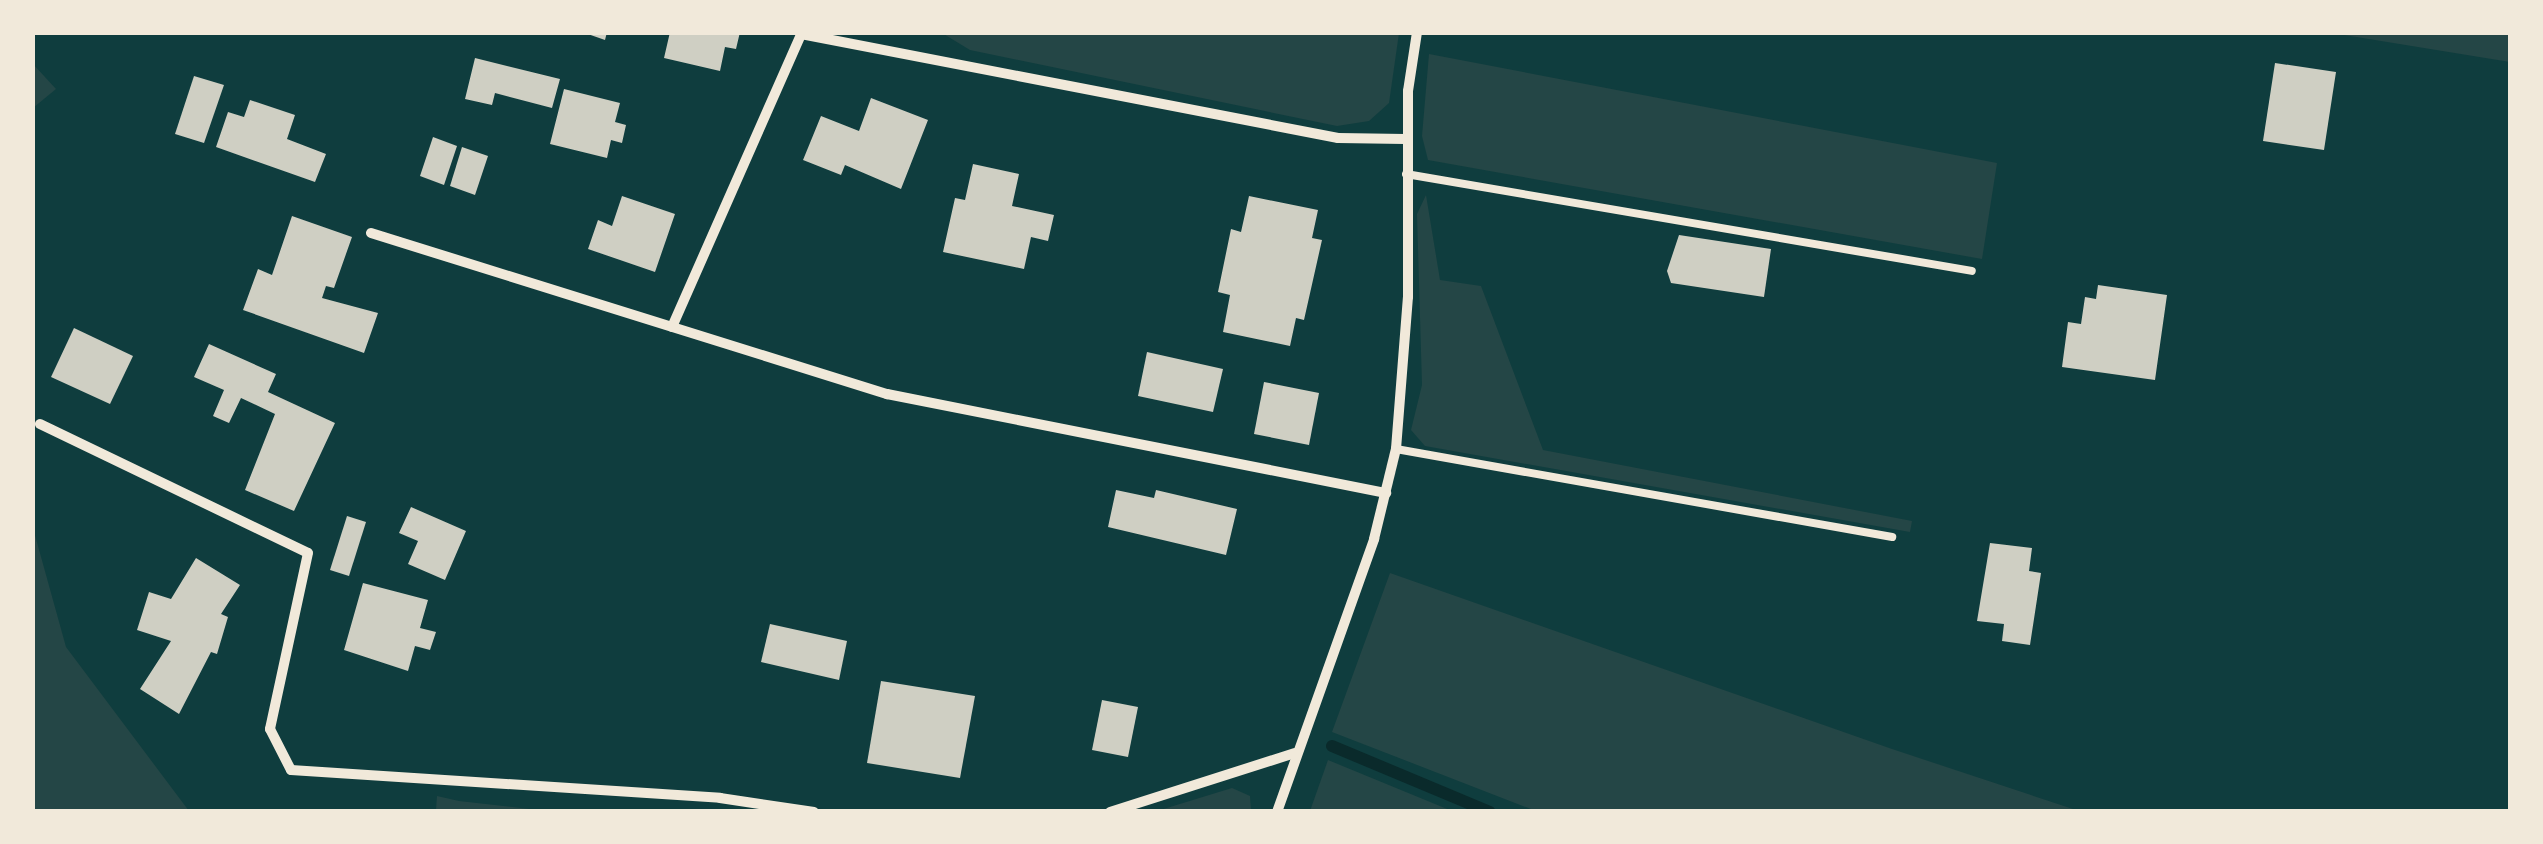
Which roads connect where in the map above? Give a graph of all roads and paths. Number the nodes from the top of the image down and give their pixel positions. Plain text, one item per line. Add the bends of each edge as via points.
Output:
1 (1417, 32) edge
2 (1405, 139) junction
3 (1406, 174) junction
4 (371, 232) dead end
5 (1972, 272) dead end
6 (672, 327) junction
7 (40, 424) dead end
8 (1396, 449) junction
9 (1386, 493) junction
10 (1892, 537) dead end
11 (1296, 753) junction
12 (814, 812) edge
13 (1110, 812) edge
14 (1277, 812) edge

1 - 2 street
2 - 3 street
2 - 6 street via 1338,138 801,34
3 - 5 lane
3 - 8 street via 1406,328
4 - 6 street
6 - 9 street via 887,394
7 - 12 street via 308,553 270,730 292,770 720,798
8 - 9 street
8 - 10 lane
9 - 11 street
11 - 13 street
11 - 14 street

